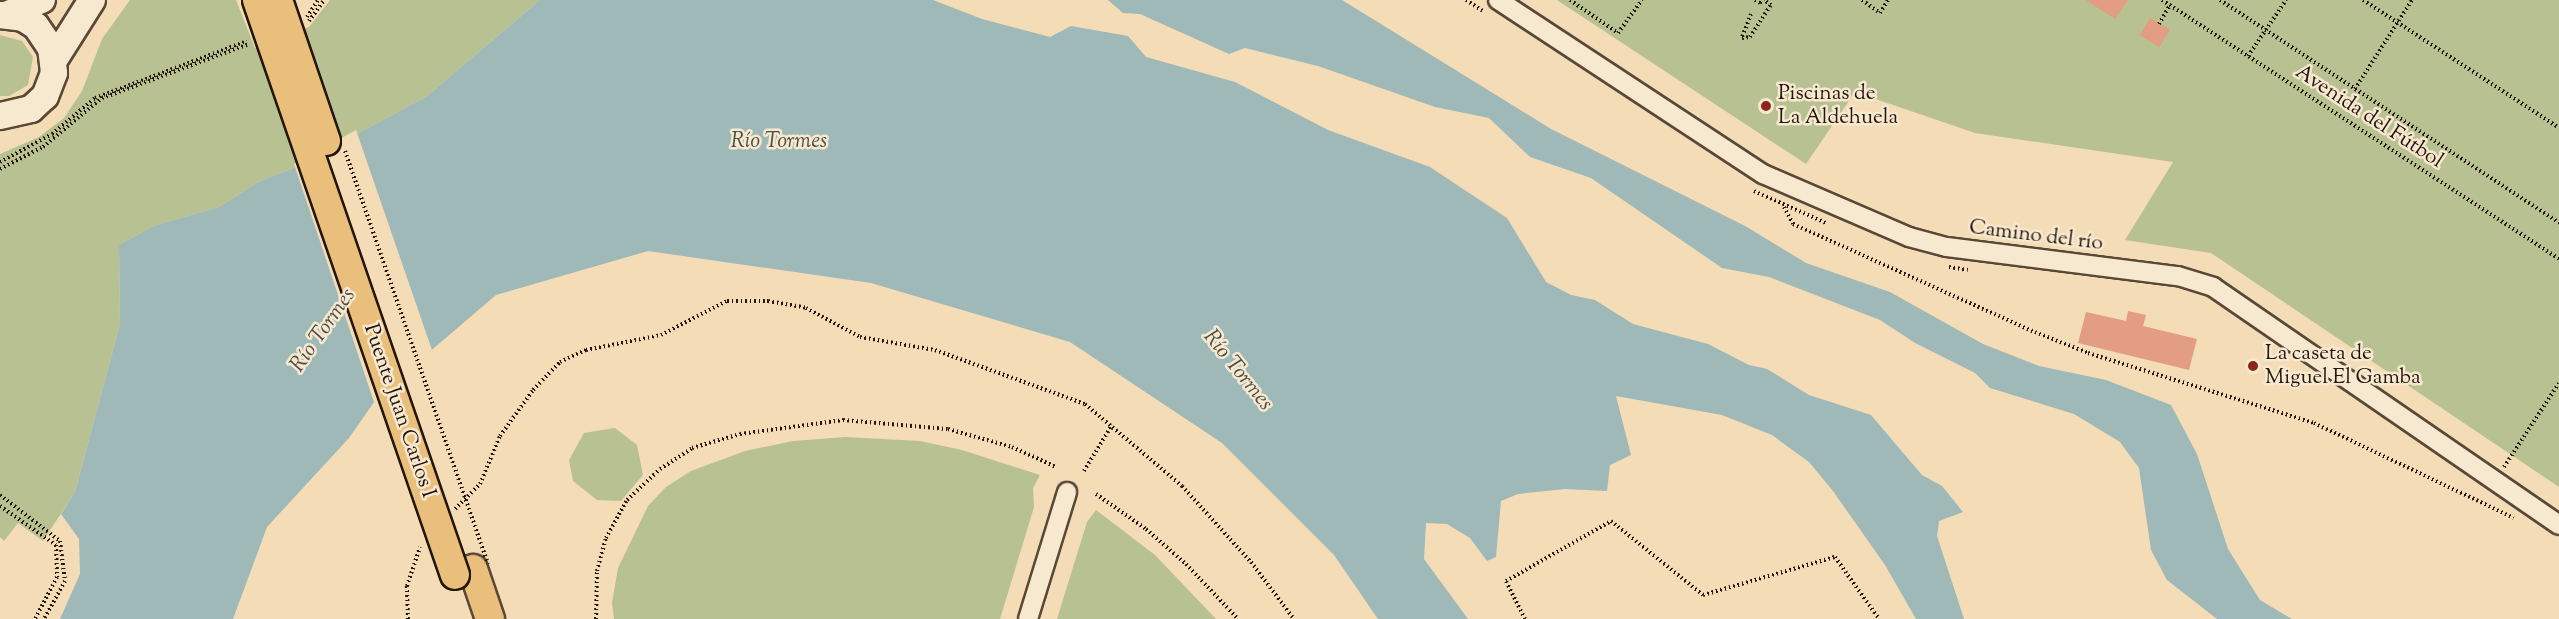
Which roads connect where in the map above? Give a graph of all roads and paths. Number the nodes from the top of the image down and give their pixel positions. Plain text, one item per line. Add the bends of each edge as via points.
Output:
1 (42, 0) edge
2 (92, 0) edge
3 (256, 0) edge
4 (278, 0) edge
5 (318, 0) edge
6 (324, 0) edge
7 (1498, 0) edge
8 (1570, 0) edge
9 (1642, 0) edge
10 (1755, 0) edge
11 (1764, 0) edge
12 (1862, 0) edge
13 (1888, 0) edge
14 (2162, 0) edge
15 (2220, 0) edge
16 (2286, 0) edge
17 (2363, 0) edge
18 (2412, 0) edge
19 (2170, 5) junction
20 (1751, 14) dead end
21 (3, 15) edge
22 (2398, 22) junction
23 (2159, 24) dead end
24 (2266, 30) junction
25 (2248, 56) junction
26 (54, 60) junction
27 (2355, 89) junction
28 (4, 119) edge
29 (2559, 128) edge
30 (345, 149) dead end
31 (0, 162) edge
32 (0, 169) edge
33 (1783, 207) dead end
34 (2559, 223) edge
35 (2559, 259) edge
36 (2559, 383) edge
37 (1112, 425) junction
38 (1056, 467) dead end
39 (2502, 470) dead end
40 (1084, 471) dead end
41 (1067, 492) dead end
42 (1096, 494) dead end
43 (0, 495) edge
44 (0, 506) edge
45 (448, 516) dead end
46 (2520, 521) dead end
47 (2559, 525) edge
48 (424, 540) dead end
49 (472, 569) junction
50 (35, 619) edge
51 (44, 619) edge
52 (408, 619) edge
53 (470, 619) edge
54 (490, 619) edge
55 (596, 619) edge
56 (1028, 619) edge
57 (1238, 619) edge
58 (1294, 619) edge
59 (1525, 619) edge
60 (1879, 619) edge

1 - 21 main road
2 - 26 main road
3 - 49 main road, Puente Juan Carlos I, bridge
4 - 49 main road, Puente Juan Carlos I, bridge
5 - 6 path via 306,21
7 - 47 street, Camino del río via 1763,174 1909,237 1947,247 2178,276 2213,288
8 - 9 path via 1618,33
10 - 11 path
11 - 20 path via 1770,5 1750,37 1742,38
12 - 13 path via 1880,13
14 - 19 path, Avenida del Fútbol
15 - 24 path, Avenida del Fútbol
16 - 24 path
17 - 22 path
18 - 22 path
19 - 23 path
19 - 25 path, Avenida del Fútbol
21 - 26 main road via 36,26 47,39
22 - 27 path
22 - 29 path
24 - 25 path
24 - 27 path, Avenida del Fútbol
25 - 35 path, Avenida del Fútbol
26 - 28 main road via 54,73 45,96 31,109
27 - 34 path, Avenida del Fútbol
30 - 49 path, bridge
31 - 32 path via 52,134 94,98 252,41 102,98 42,147
33 - 46 path via 1793,224 2035,332 2088,353 2314,423
36 - 39 path
37 - 40 path
37 - 45 path via 1085,404 945,353 860,337 806,308 768,301 727,301 661,335 586,350 560,362 533,390 500,436 480,484
37 - 58 path via 1182,486
38 - 55 path via 1012,447 948,429 843,420 740,434 692,448 660,469 622,510 606,538 597,571
41 - 56 street
42 - 57 path via 1170,550
43 - 51 path via 60,541 65,581
44 - 50 path via 56,545 57,577
48 - 52 path via 407,585
49 - 53 main road, Puente Juan Carlos I
49 - 54 main road, Puente Juan Carlos I
59 - 60 path via 1506,581 1611,521 1703,595 1835,558

